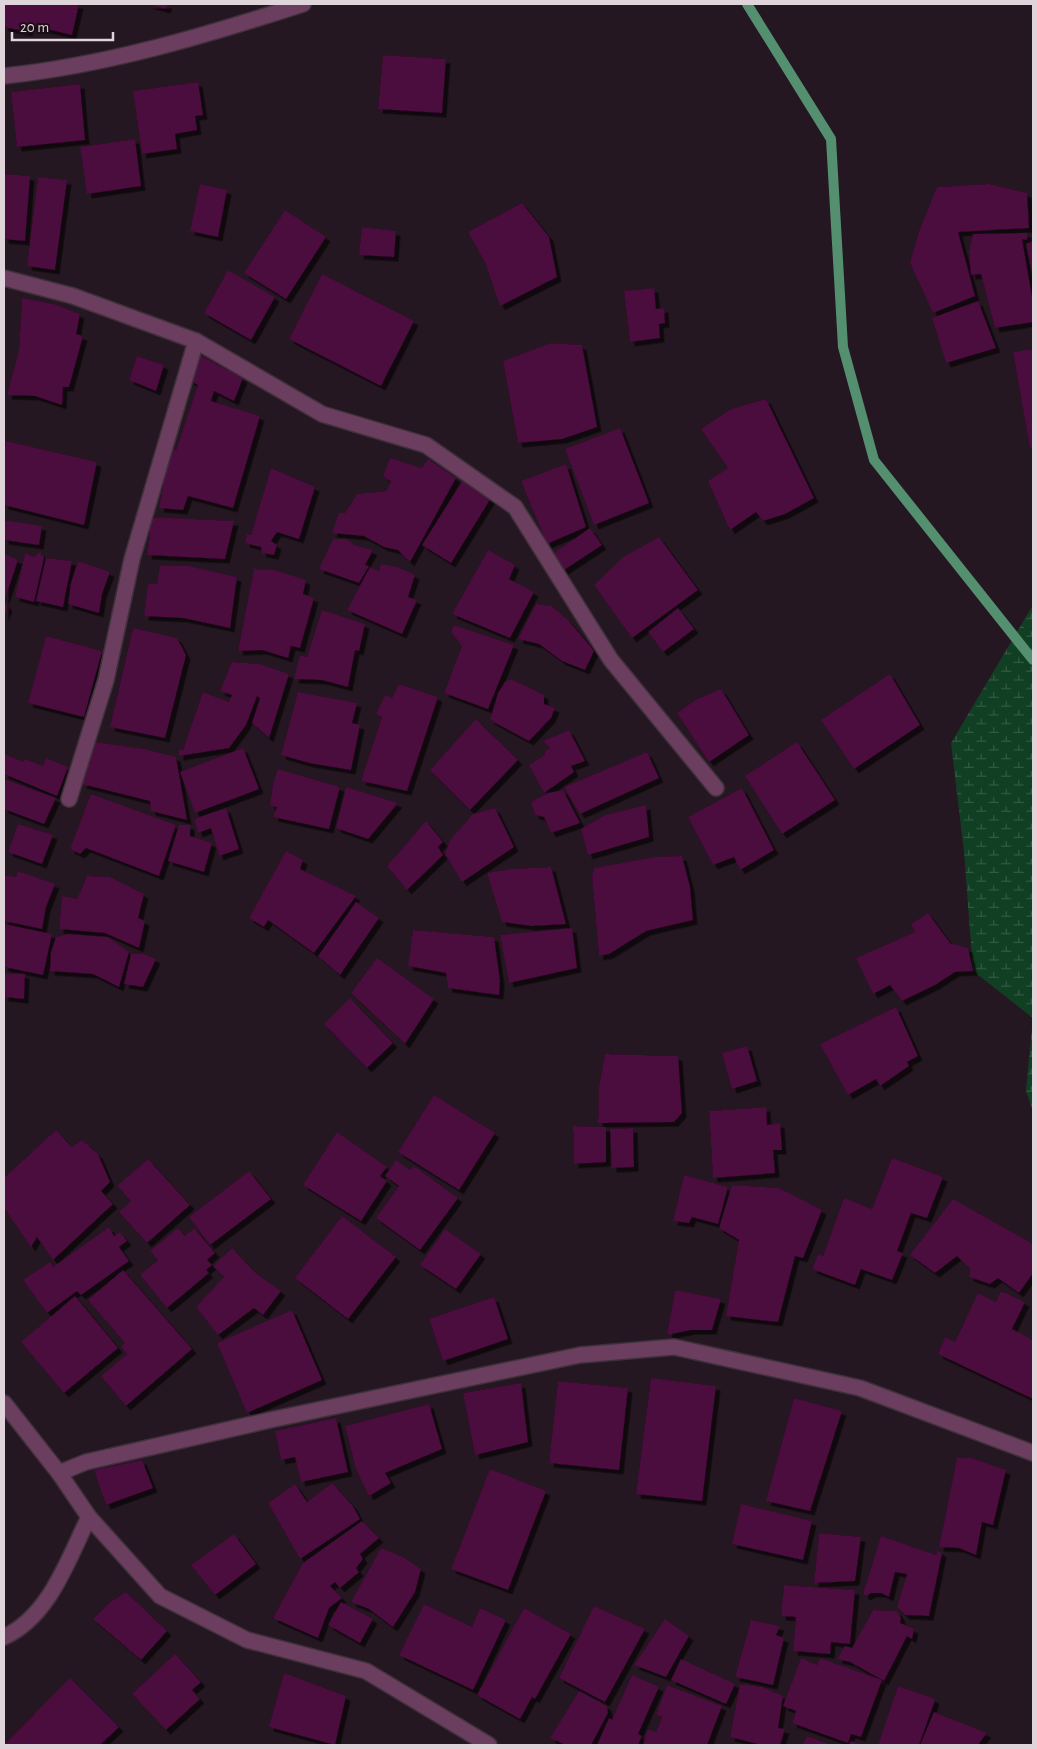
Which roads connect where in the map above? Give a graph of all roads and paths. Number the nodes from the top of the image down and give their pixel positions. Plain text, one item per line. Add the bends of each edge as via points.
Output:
1 (303, 4) edge
2 (4, 76) edge
3 (4, 278) edge
4 (196, 341) junction
5 (716, 788) dead end
6 (69, 799) dead end
7 (4, 1403) edge
8 (1033, 1452) edge
9 (59, 1473) junction
10 (89, 1517) junction
11 (4, 1637) edge
12 (488, 1745) edge

1 - 2 street via 113,60
3 - 4 street via 73,296
4 - 5 street via 322,414 426,445 515,507 611,660
4 - 6 street via 132,559 106,680
7 - 9 street
8 - 9 street via 860,1388 674,1347 580,1355 270,1420 86,1462
9 - 10 street
10 - 11 street via 49,1598 15,1632
10 - 12 street via 160,1596 247,1640 366,1671

